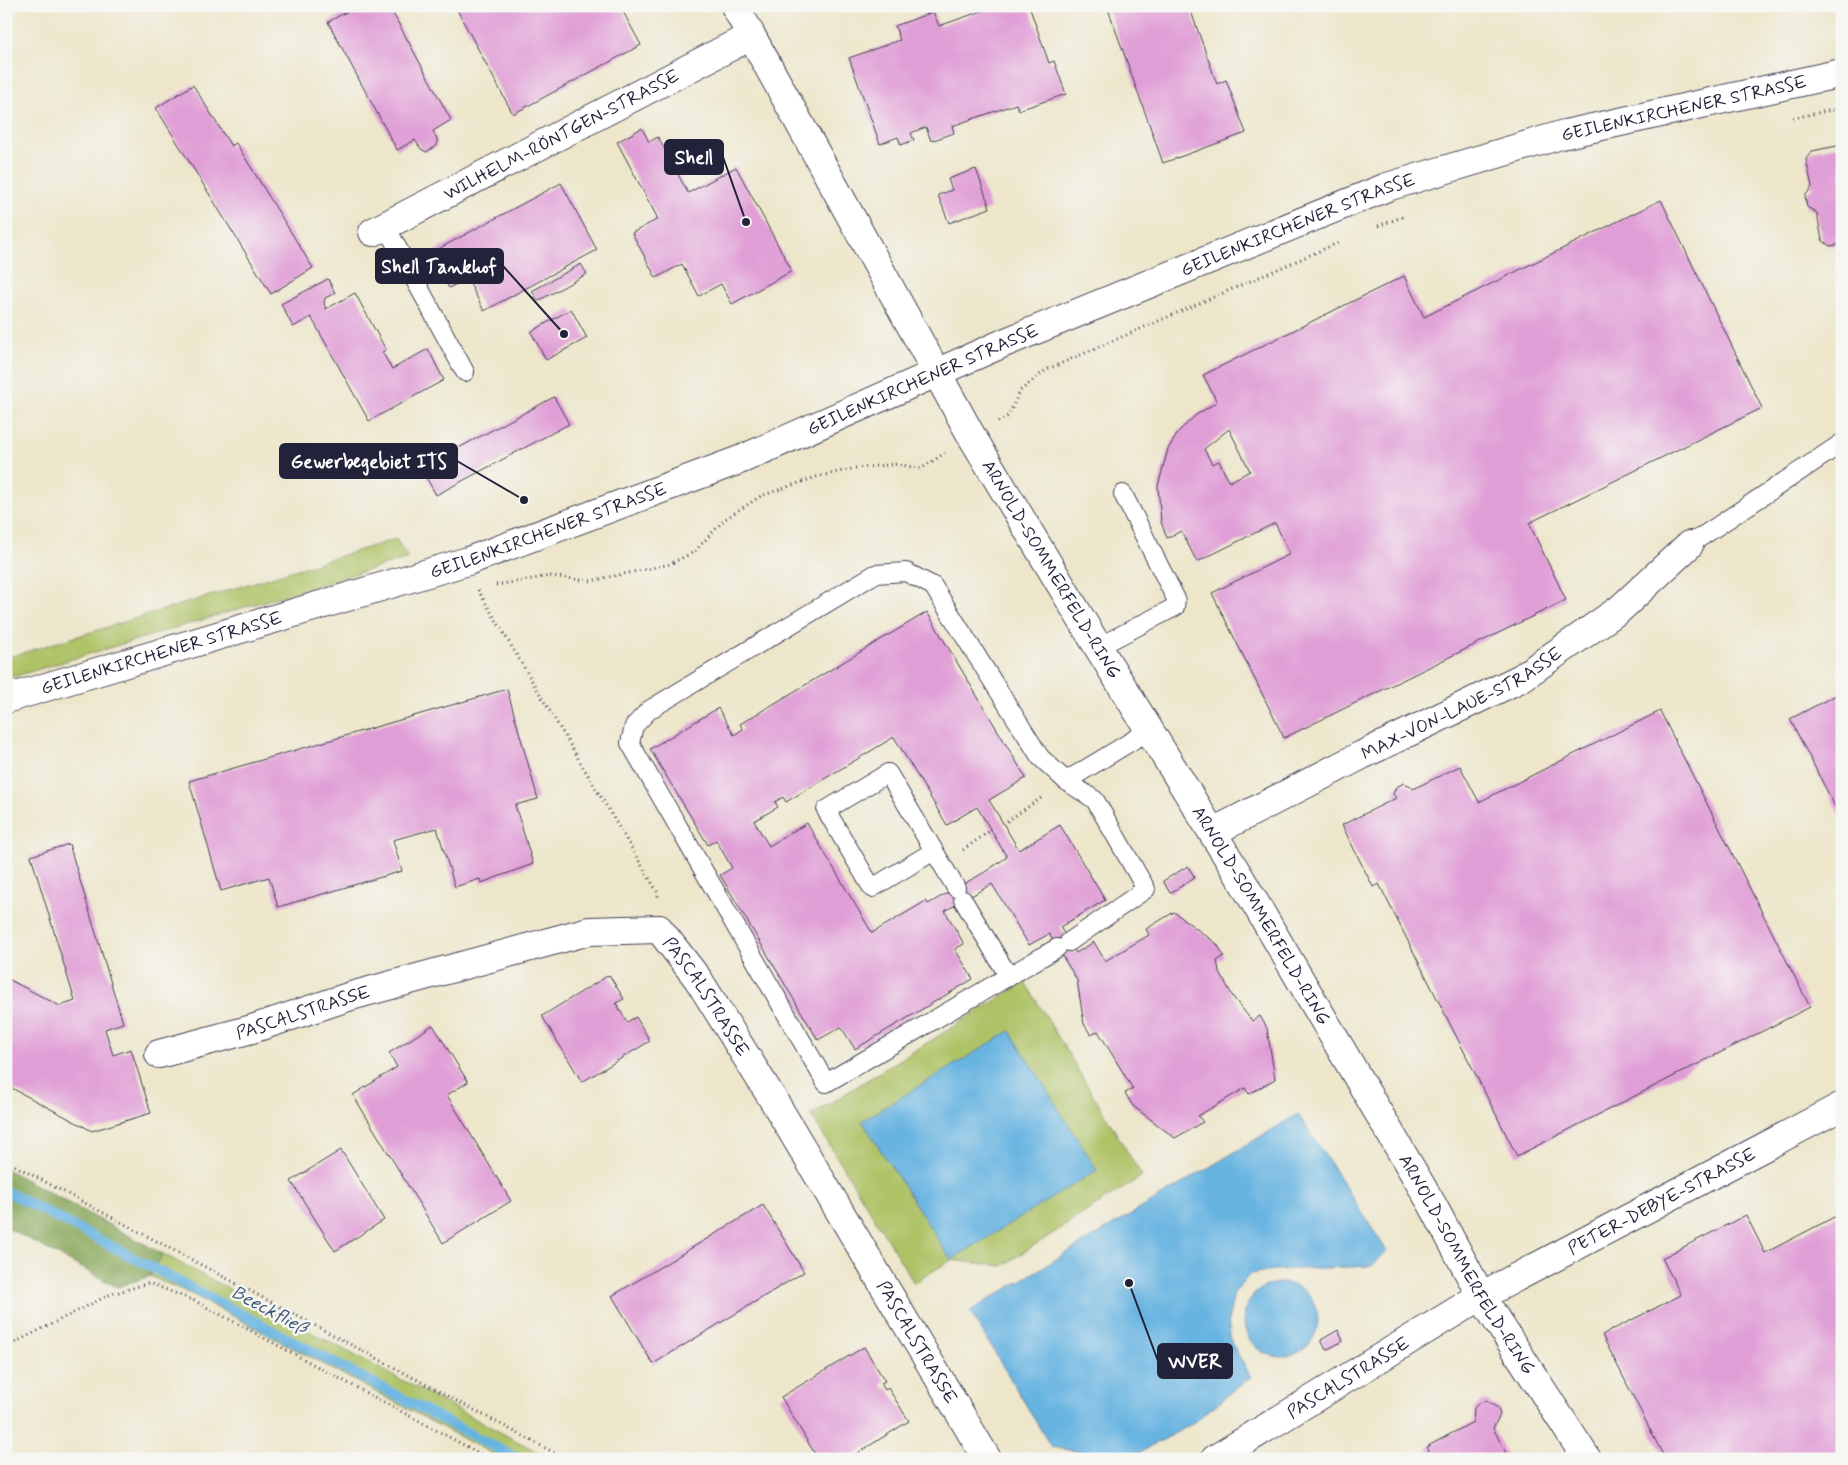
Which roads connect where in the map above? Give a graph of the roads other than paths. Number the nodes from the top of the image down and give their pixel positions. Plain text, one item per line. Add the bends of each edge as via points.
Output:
1 (735, 6) edge
2 (751, 36) junction
3 (1842, 73) edge
4 (379, 228) joint
5 (465, 372) dead end
6 (937, 373) junction
7 (1842, 443) edge
8 (1123, 494) dead end
9 (1689, 545) joint
10 (1098, 647) junction
11 (6, 699) edge
12 (1150, 730) junction
13 (1066, 781) junction
14 (1213, 832) junction
15 (938, 858) junction
16 (1008, 977) junction
17 (159, 1054) dead end
18 (1842, 1106) edge
19 (1481, 1296) junction
20 (987, 1459) edge
21 (1215, 1459) edge
22 (1587, 1459) edge

1 - 2 street
2 - 4 street, WILHELM-RÖNTGEN-STRASSE
2 - 6 street
3 - 6 street, GEILENKIRCHENER STRASSE via 1561,135 1387,187
4 - 5 lane
6 - 10 street, ARNOLD-SOMMERFELD-RING
6 - 11 street, GEILENKIRCHENER STRASSE via 742,459 468,561
7 - 9 lane
8 - 10 lane via 1176,599 1175,607
9 - 14 street, MAX-VON-LAUE-STRASSE via 1620,609 1521,678
10 - 12 street, ARNOLD-SOMMERFELD-RING
12 - 13 lane
12 - 14 street, ARNOLD-SOMMERFELD-RING
13 - 16 lane via 1095,800 1146,889 1063,945
13 - 16 lane via 1040,758 932,586 906,572 875,574 649,710 634,726 630,742 826,1083
14 - 19 street, ARNOLD-SOMMERFELD-RING via 1432,1204
15 - 15 lane via 888,773 826,810 872,888
15 - 16 lane
17 - 20 street, PASCALSTRASSE via 252,1029 351,996 589,931 660,929 698,979 774,1101
18 - 19 street, PETER-DEBYE-STRASSE
19 - 21 street, PASCALSTRASSE
19 - 22 street, ARNOLD-SOMMERFELD-RING

